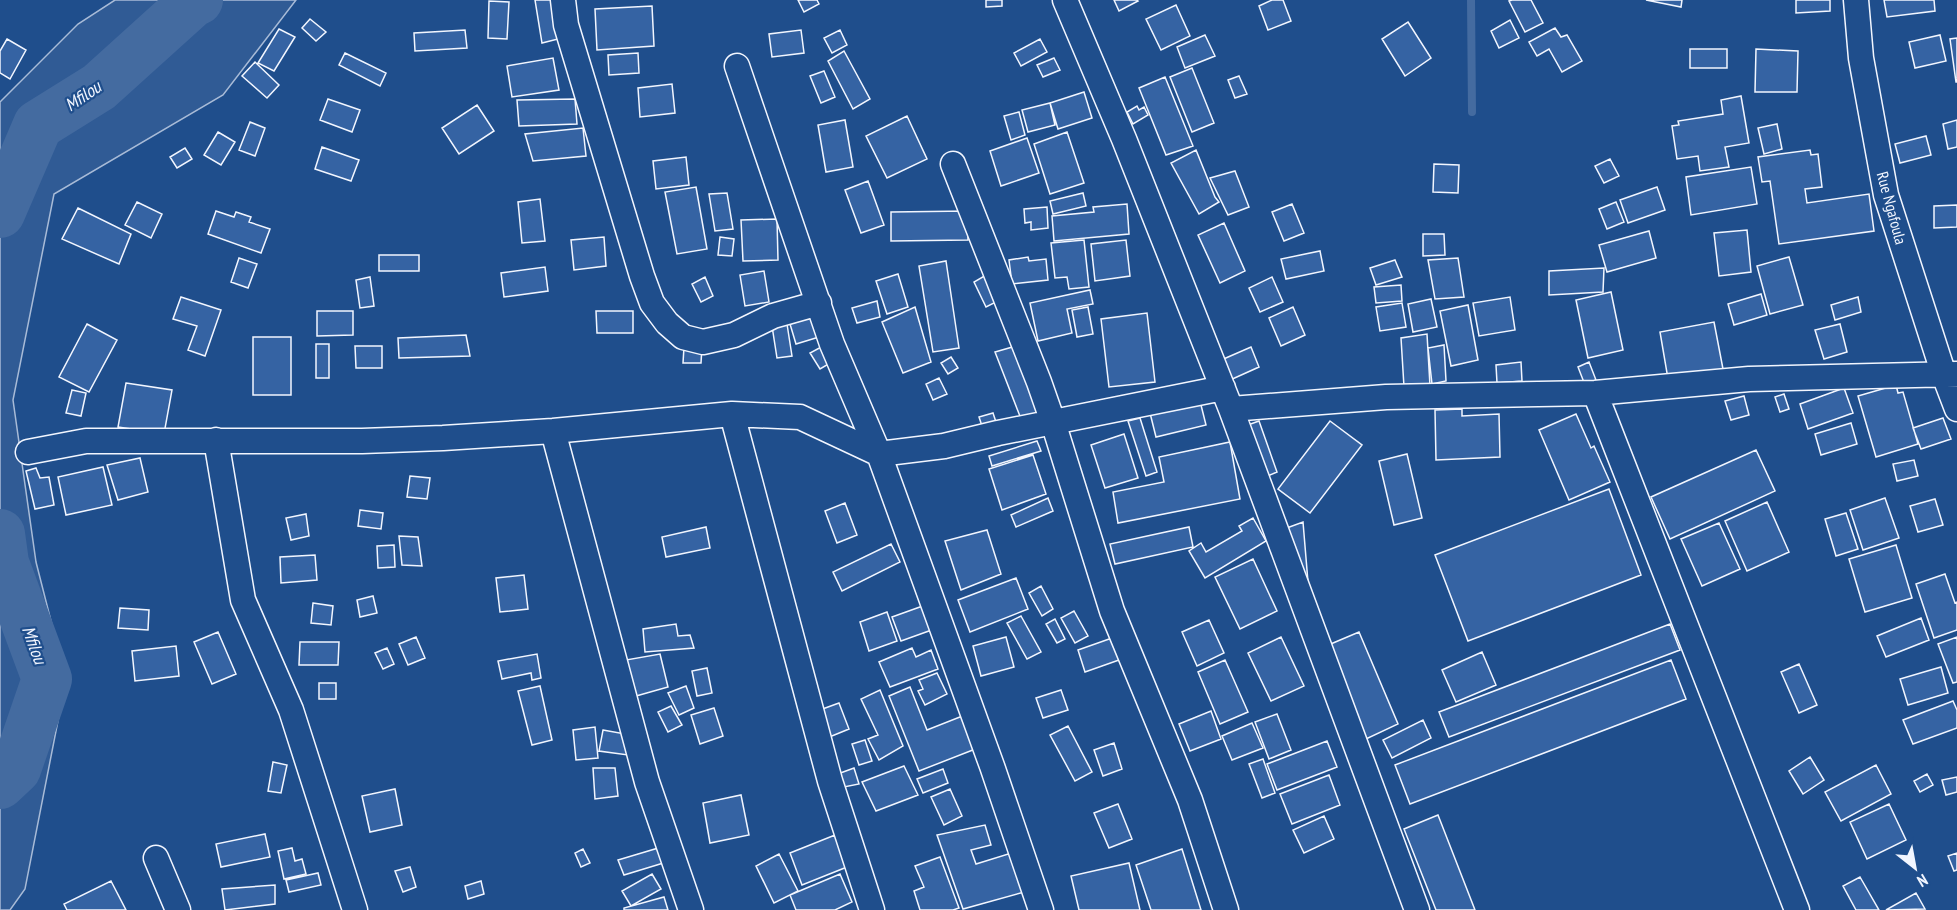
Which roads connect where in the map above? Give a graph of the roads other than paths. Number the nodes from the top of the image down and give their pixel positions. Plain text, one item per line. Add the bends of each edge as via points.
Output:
1 (563, 0) edge
2 (1065, 0) edge
3 (1856, 0) edge
4 (737, 66) dead end
5 (953, 164) dead end
6 (819, 303) junction
7 (1950, 374) edge
8 (1595, 393) junction
9 (1227, 398) junction
10 (1957, 410) edge
11 (732, 414) junction
12 (1053, 422) junction
13 (553, 431) junction
14 (216, 440) junction
15 (28, 452) dead end
16 (879, 454) junction
17 (156, 858) dead end
18 (178, 910) edge
19 (355, 910) edge
20 (691, 910) edge
21 (872, 910) edge
22 (1041, 910) edge
23 (1226, 910) edge
24 (1417, 910) edge
25 (1797, 910) edge

1 - 6 street via 566,25 642,276 652,303 668,323 683,337 703,342 734,335 773,316
2 - 9 street
3 - 7 street, Rue Ngafoula via 1861,58 1886,195
4 - 6 street
5 - 12 street
6 - 16 street via 832,344
7 - 8 street via 1749,379
7 - 10 street, Rue Ngafoula
8 - 9 street
8 - 25 street
9 - 12 street
9 - 24 street
11 - 13 street
11 - 16 street via 800,417
11 - 21 street via 830,781
12 - 16 street via 944,446
12 - 23 street via 1112,611 1190,800
13 - 14 street via 362,441
13 - 20 street via 647,782
14 - 15 street via 86,441
14 - 19 street via 243,600 291,710
16 - 22 street
17 - 18 street

